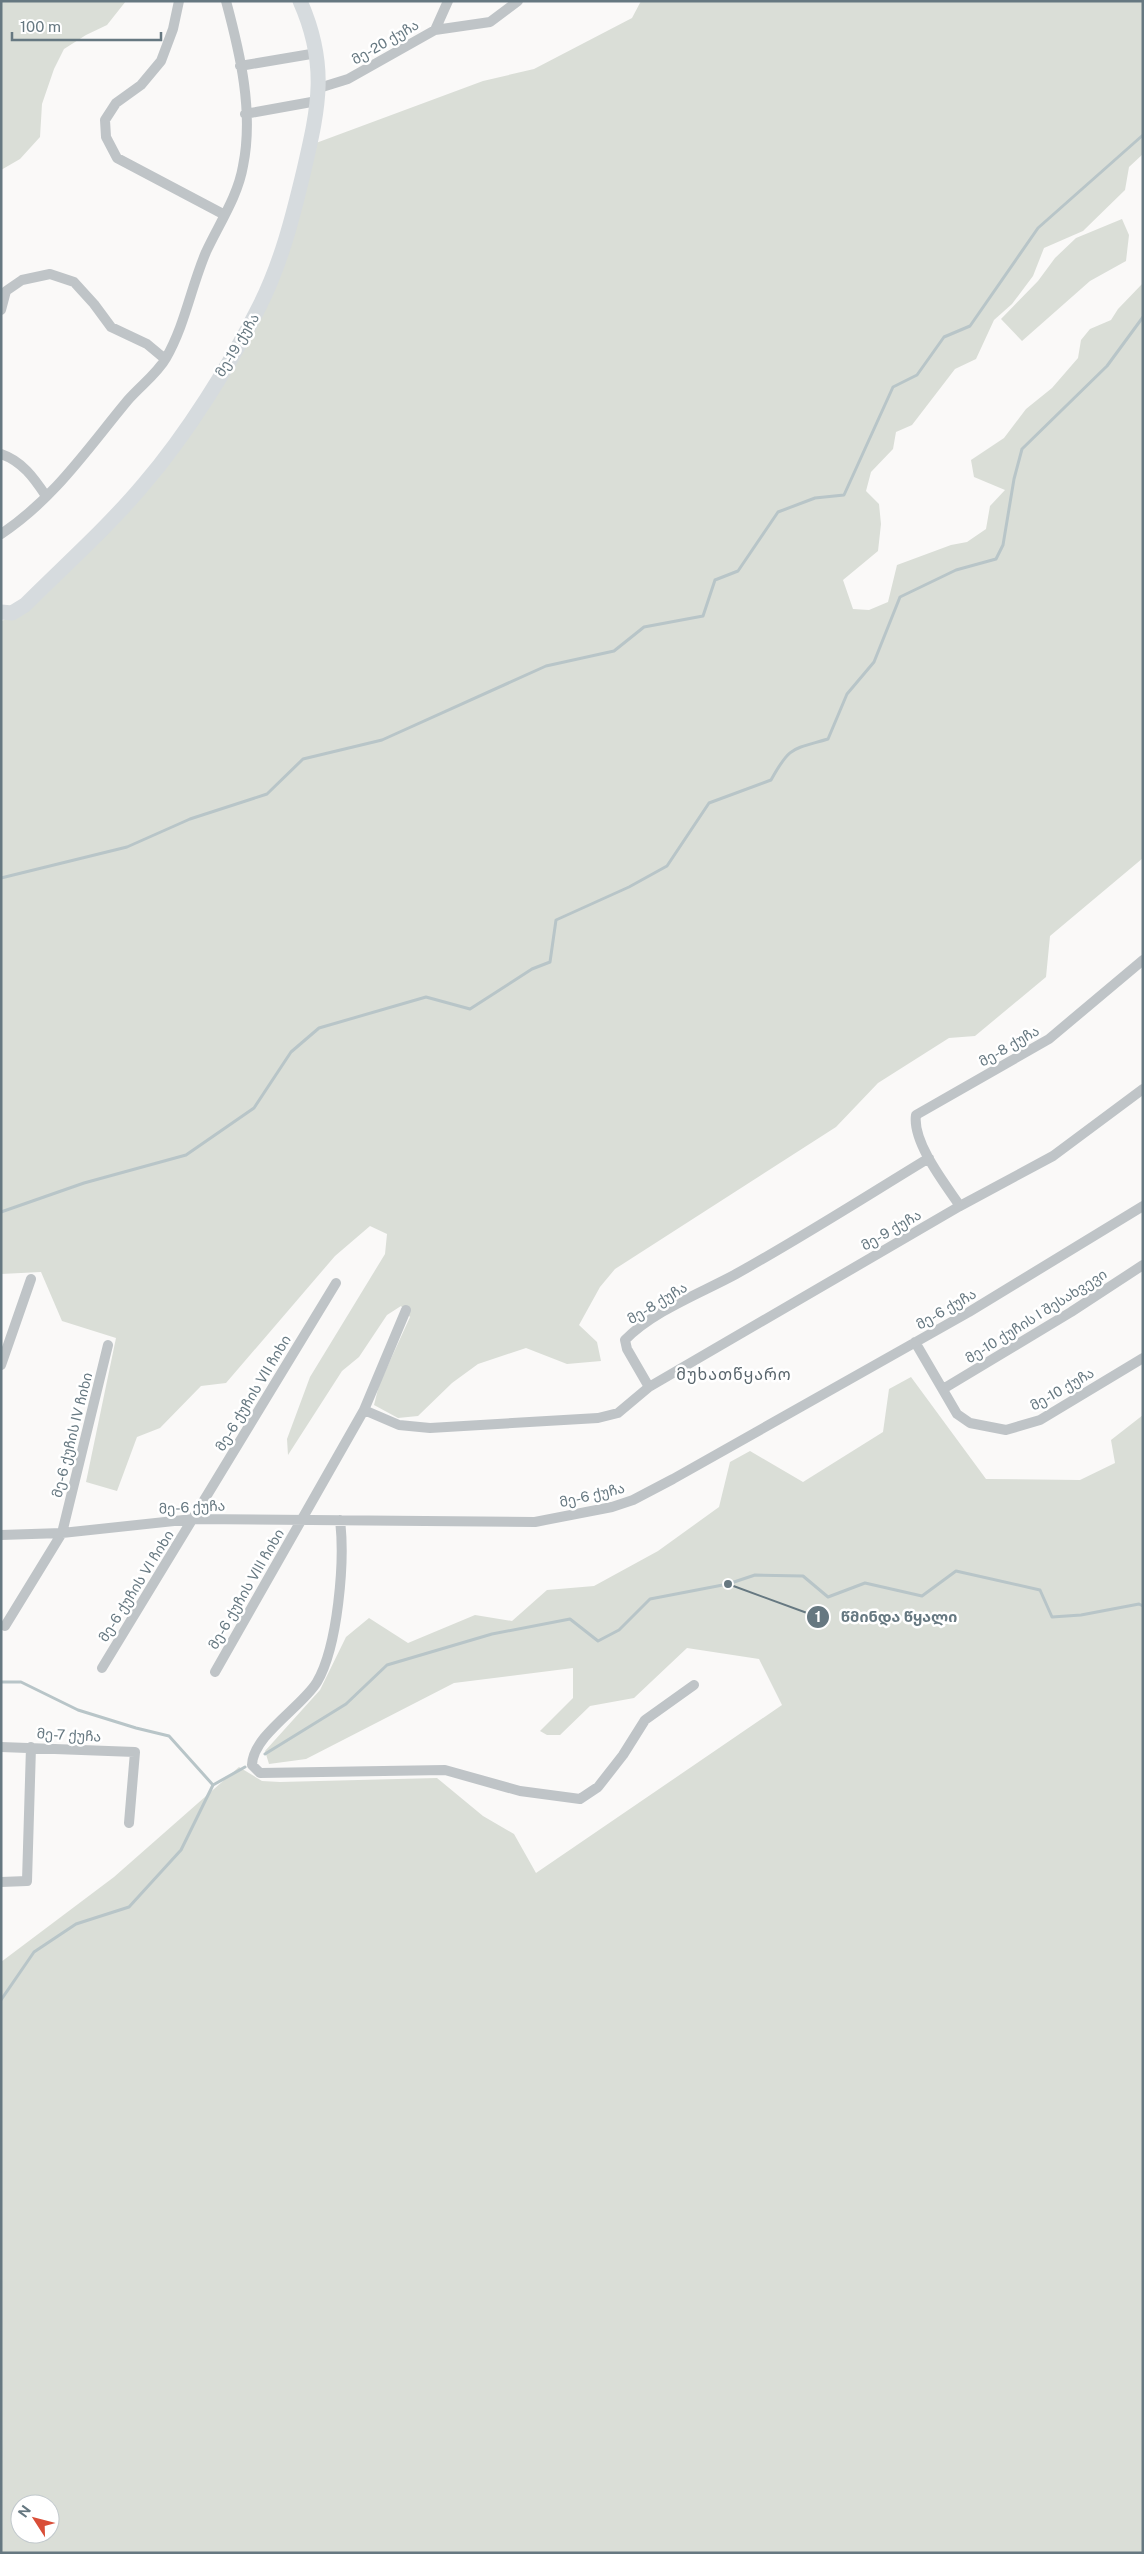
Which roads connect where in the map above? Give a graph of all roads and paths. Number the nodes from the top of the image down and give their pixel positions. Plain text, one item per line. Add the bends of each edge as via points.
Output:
1 (179, 1) edge
2 (226, 1) edge
3 (300, 1) edge
4 (448, 1) edge
5 (518, 1) edge
6 (435, 30) junction
7 (317, 53) junction
8 (240, 66) junction
9 (318, 94) junction
10 (245, 114) junction
11 (223, 214) junction
12 (1, 310) edge
13 (166, 359) junction
14 (1, 454) edge
15 (46, 496) junction
16 (1, 534) edge
17 (1, 612) edge
18 (1143, 960) edge
19 (1143, 1089) edge
20 (929, 1158) junction
21 (960, 1206) junction
22 (1143, 1206) edge
23 (1143, 1265) edge
24 (31, 1279) dead end
25 (336, 1283) dead end
26 (406, 1310) dead end
27 (915, 1342) junction
28 (108, 1345) dead end
29 (1143, 1358) edge
30 (1, 1365) edge
31 (649, 1387) junction
32 (943, 1389) junction
33 (364, 1410) junction
34 (193, 1519) junction
35 (301, 1520) junction
36 (340, 1520) junction
37 (62, 1532) junction
38 (1, 1535) edge
39 (5, 1626) dead end
40 (102, 1668) dead end
41 (215, 1672) dead end
42 (694, 1685) dead end
43 (1, 1747) edge
44 (31, 1747) junction
45 (129, 1823) dead end
46 (1, 1882) edge

1 - 11 street via 173,30 160,60 140,85 116,103 105,120 106,137 117,158
2 - 8 street
3 - 7 street, მე-19 ქუჩა via 312,28
4 - 6 street, მე-20 ქუჩა
5 - 6 street via 490,22
6 - 9 street, მე-20 ქუჩა
7 - 8 street
7 - 9 street, მე-19 ქუჩა
8 - 10 street
9 - 10 street, მე-20 ქუჩა
9 - 17 street, მე-19 ქუჩა via 312,137 295,208 275,269 260,306 224,368 171,448 115,517 25,605 12,613
10 - 11 street via 244,164 238,187
11 - 13 street
12 - 13 street via 6,291 22,280 50,274 74,282 112,327 147,344
13 - 15 street via 64,480
14 - 15 street via 28,471
15 - 16 street
18 - 20 street, მე-8 ქუჩა via 1050,1039 916,1115 915,1123
19 - 21 street, მე-9 ქუჩა via 1053,1156
20 - 21 street, მე-8 ქუჩა
20 - 31 street, მე-8 ქუჩა via 632,1333 625,1340 627,1349
21 - 31 street, მე-9 ქუჩა
22 - 27 street, მე-6 ქუჩა
23 - 32 street, მე-10 ქუჩის I შესახვევი
24 - 30 street
25 - 34 street, მე-6 ქუჩის VII ჩიხი
26 - 33 street
27 - 32 street, მე-10 ქუჩა
27 - 36 street, მე-6 ქუჩა via 673,1479 612,1507 535,1522
28 - 37 street, მე-6 ქუჩის IV ჩიხი
29 - 32 street, მე-10 ქუჩა via 1040,1420 1006,1430 970,1423 957,1414
31 - 33 street via 618,1413 598,1418 430,1428 399,1424
33 - 35 street
34 - 35 street, მე-6 ქუჩა
34 - 37 street, მე-6 ქუჩა
34 - 40 street, მე-6 ქუჩის VI ჩიხი
35 - 36 street, მე-6 ქუჩა
35 - 41 street, მე-6 ქუჩის VIII ჩიხი
36 - 42 street via 343,1541 338,1600 328,1658 316,1683 252,1756 252,1765 260,1773 445,1770 520,1791 580,1799 598,1787 645,1720
37 - 38 street, მე-6 ქუჩა
37 - 39 street, მე-6 ქუჩის IV ჩიხი
43 - 44 street, მე-7 ქუჩა
44 - 45 street, მე-7 ქუჩა via 135,1752
44 - 46 street via 27,1881

